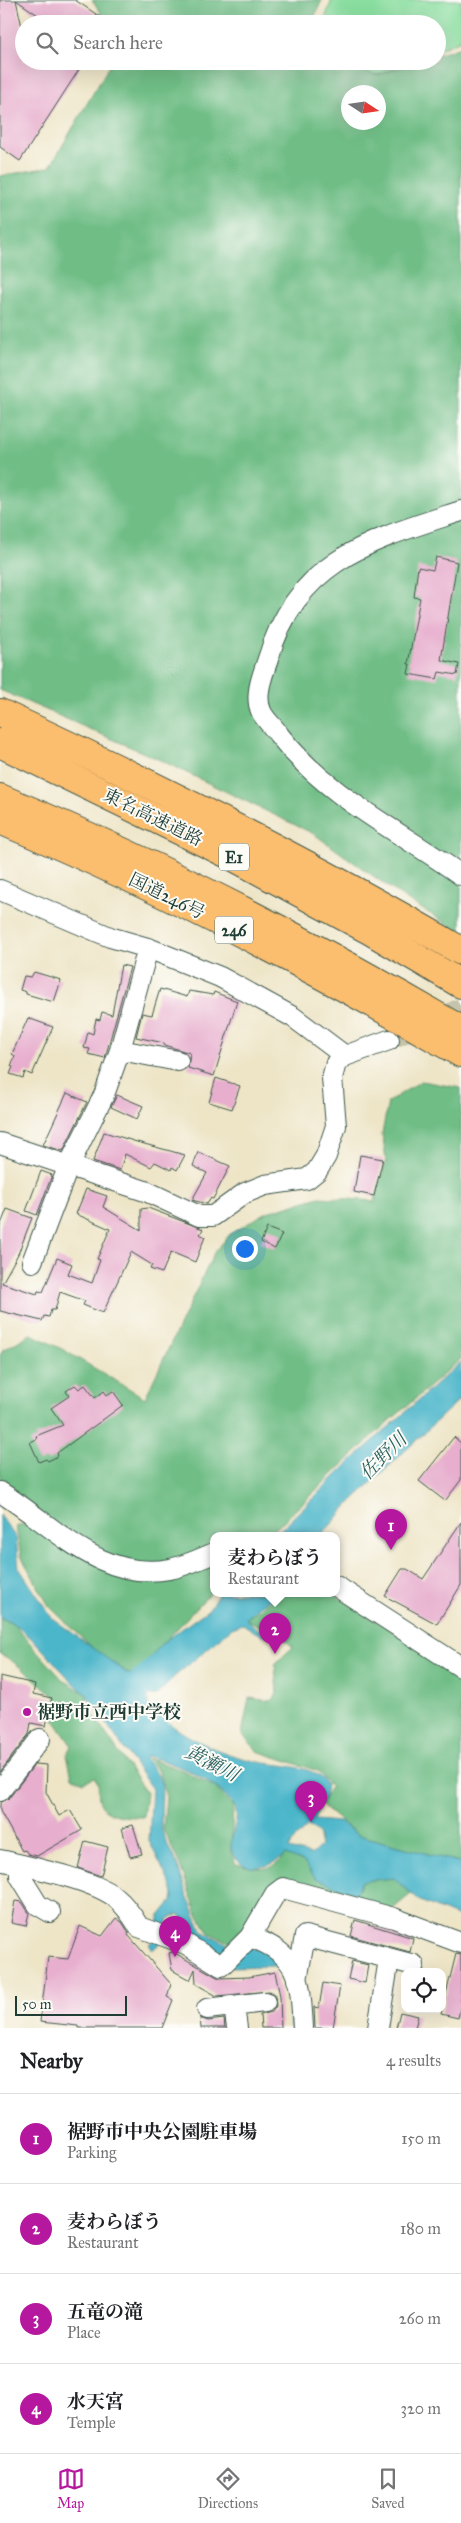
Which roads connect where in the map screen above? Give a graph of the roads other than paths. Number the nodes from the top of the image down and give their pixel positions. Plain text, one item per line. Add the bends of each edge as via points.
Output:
1 (461, 511) edge
2 (0, 713) edge
3 (0, 743) edge
4 (0, 798) edge
5 (0, 820) edge
6 (461, 875) edge
7 (0, 890) edge
8 (148, 948) junction
9 (461, 951) edge
10 (461, 984) edge
11 (461, 1030) edge
12 (389, 1040) tunnel mouth
13 (120, 1050) junction
14 (461, 1053) edge
15 (345, 1056) junction
16 (178, 1061) dead end
17 (0, 1143) edge
18 (69, 1165) junction
19 (32, 1262) dead end
20 (0, 1492) edge
21 (210, 1555) edge
22 (340, 1589) edge
23 (461, 1666) edge
24 (40, 1739) dead end
25 (0, 1791) edge
26 (0, 1860) edge
27 (20, 1864) junction
28 (50, 1912) dead end
29 (250, 1937) junction
30 (461, 1942) edge
31 (389, 1959) junction
32 (414, 1965) dead end
33 (297, 1980) junction
34 (264, 2002) dead end
35 (234, 2006) junction
36 (207, 2009) dead end
37 (237, 2028) edge
38 (303, 2028) edge
39 (378, 2028) edge

1 - 6 street via 383,537 339,558 304,588 275,632 259,688 260,710 299,760 354,805
2 - 9 highway, 東名高速道路 / E1 via 246,832
3 - 10 highway, 東名高速道路 / E1 via 232,856
4 - 11 highway, 国道246号 / 246 via 80,831 212,895 352,967
5 - 14 highway, 国道246号 / 246 via 70,849 342,984
7 - 8 street via 110,937
8 - 13 street
8 - 15 street via 220,976 293,1017
12 - 15 street
13 - 16 street
13 - 18 street via 104,1095
15 - 18 street via 336,1063 333,1071 336,1126 326,1156 317,1171 307,1179 265,1185 245,1192 213,1216 200,1216 148,1192
17 - 18 street
18 - 19 street
20 - 21 street via 104,1563 150,1571 179,1567
22 - 23 street
24 - 25 street
26 - 27 street
27 - 28 street via 20,1876 38,1905
27 - 29 street via 114,1896 130,1910 139,1927 186,1944 220,1966
29 - 30 street via 275,1894 283,1888 394,1918
29 - 33 street via 271,1944 284,1954 293,1965
31 - 32 street
31 - 33 street via 305,1936
31 - 39 street
33 - 38 street
34 - 35 street
35 - 36 street
35 - 37 street

